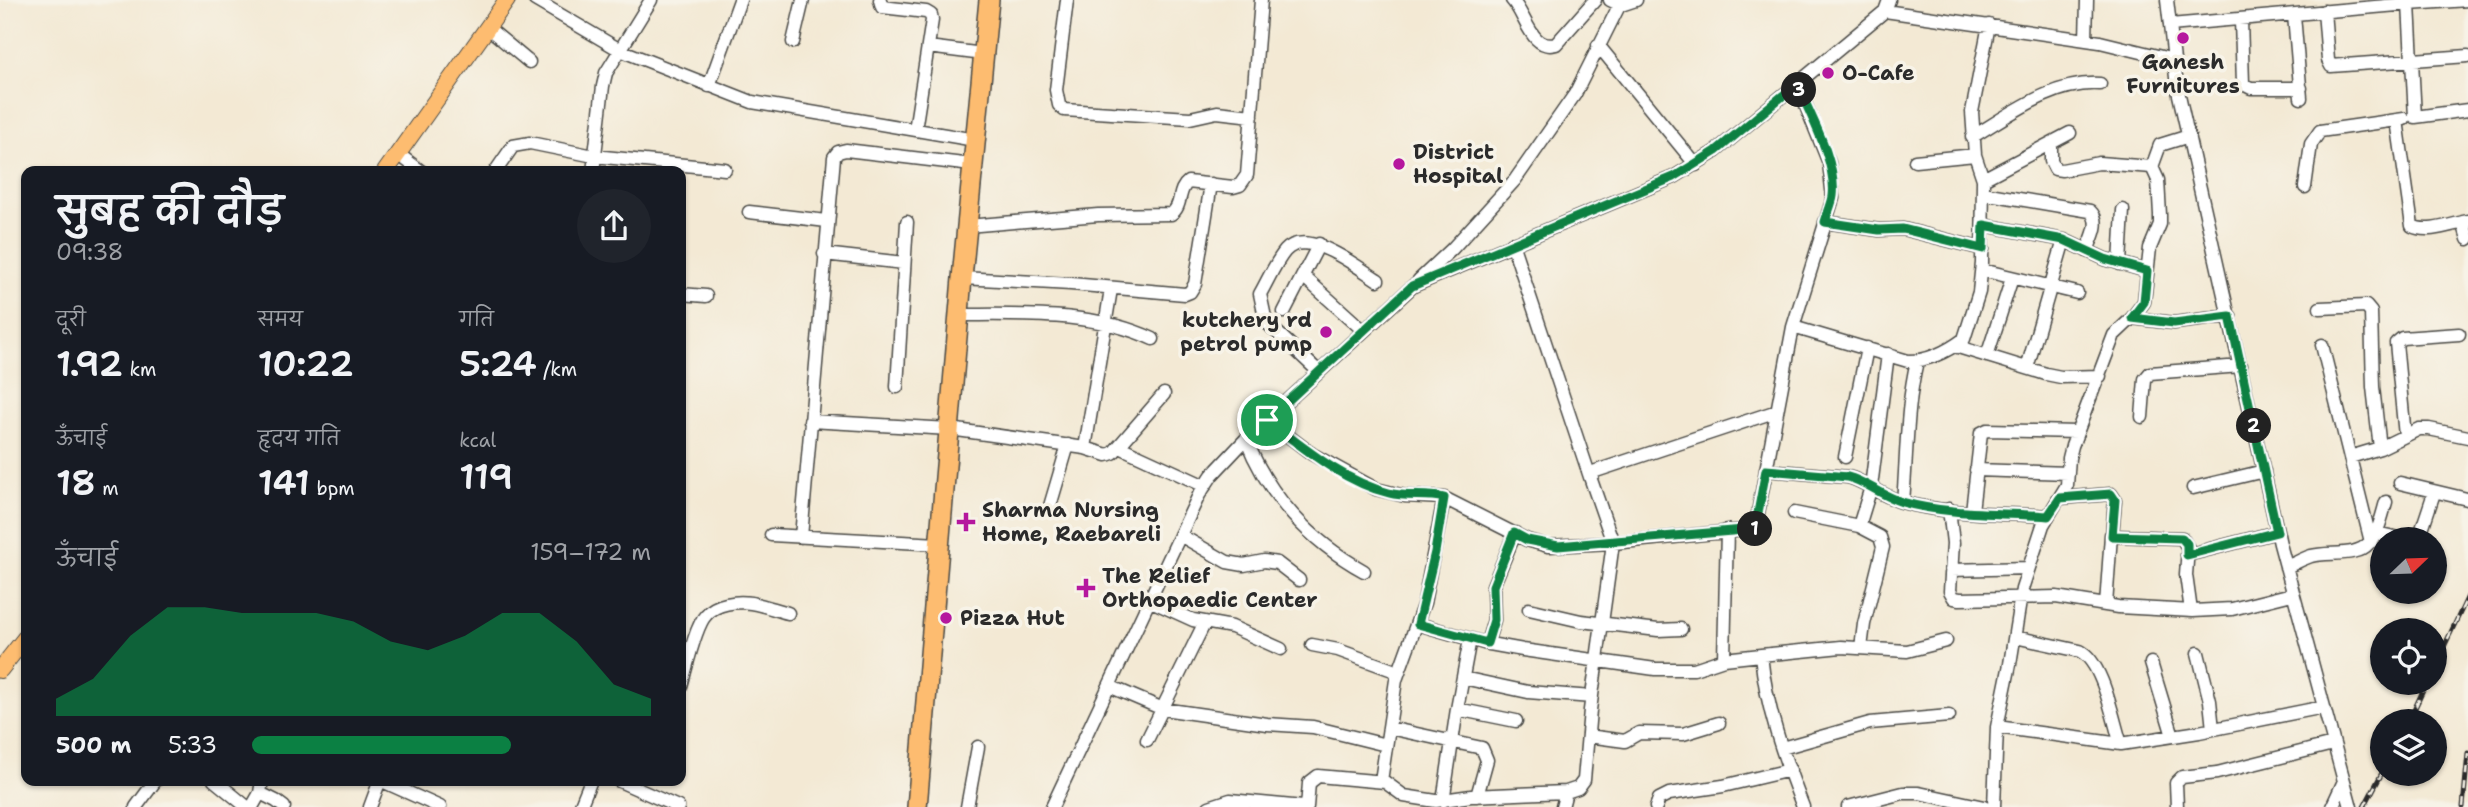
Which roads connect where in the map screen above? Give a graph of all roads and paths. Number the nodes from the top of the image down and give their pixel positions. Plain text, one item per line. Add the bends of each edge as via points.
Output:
1 (507, 0) edge
2 (535, 0) edge
3 (651, 0) edge
4 (740, 0) edge
5 (803, 0) edge
6 (880, 0) edge
7 (989, 0) edge
8 (1067, 0) edge
9 (1261, 0) edge
10 (1512, 0) edge
11 (1595, 0) edge
12 (1636, 0) edge
13 (2087, 0) edge
14 (2167, 0) edge
15 (2461, 0) edge
16 (1618, 2) edge
17 (2402, 3) edge
18 (1887, 5) edge
19 (2324, 11) junction
20 (2294, 15) junction
21 (2241, 20) junction
22 (1989, 24) junction
23 (2170, 25) junction
24 (487, 27) junction
25 (2086, 40) junction
26 (793, 42) dead end
27 (1598, 45) junction
28 (928, 47) junction
29 (620, 50) junction
30 (983, 54) junction
31 (2468, 56) edge
32 (2174, 60) junction
33 (2412, 61) junction
34 (529, 62) dead end
35 (1797, 84) junction
36 (2100, 84) dead end
37 (709, 86) junction
38 (2468, 110) edge
39 (1252, 116) junction
40 (2415, 117) junction
41 (2397, 120) junction
42 (915, 130) junction
43 (2070, 133) dead end
44 (2189, 136) junction
45 (1972, 137) junction
46 (975, 140) junction
47 (2051, 143) junction
48 (397, 153) junction
49 (1975, 155) junction
50 (594, 156) junction
51 (1915, 161) dead end
52 (1696, 164) junction
53 (972, 165) junction
54 (388, 166) edge
55 (414, 166) edge
56 (499, 166) edge
57 (593, 166) edge
58 (660, 166) edge
59 (2152, 167) junction
60 (686, 168) edge
61 (725, 169) dead end
62 (1983, 179) junction
63 (1211, 184) junction
64 (2305, 187) dead end
65 (1983, 193) junction
66 (2123, 210) dead end
67 (749, 212) dead end
68 (827, 221) junction
69 (2465, 221) edge
70 (907, 222) dead end
71 (1825, 222) junction
72 (1984, 225) junction
73 (967, 226) junction
74 (2468, 239) edge
75 (2064, 240) junction
76 (1513, 243) junction
77 (1319, 244) junction
78 (1983, 249) junction
79 (2087, 251) junction
80 (824, 254) junction
81 (904, 263) junction
82 (2120, 264) junction
83 (1982, 270) junction
84 (2147, 271) junction
85 (1303, 276) junction
86 (962, 278) junction
87 (2012, 278) junction
88 (1378, 280) dead end
89 (1412, 286) junction
90 (2049, 286) junction
91 (1111, 289) junction
92 (2077, 293) dead end
93 (686, 294) edge
94 (706, 296) dead end
95 (2320, 308) dead end
96 (1284, 312) dead end
97 (959, 315) junction
98 (2230, 316) junction
99 (2132, 318) junction
100 (1105, 324) junction
101 (1793, 327) junction
102 (1364, 331) junction
103 (2459, 334) dead end
104 (1153, 339) dead end
105 (2322, 345) dead end
106 (1955, 346) junction
107 (1867, 348) junction
108 (1888, 354) junction
109 (1987, 356) junction
110 (1917, 361) junction
111 (2241, 366) junction
112 (2026, 368) junction
113 (1319, 372) junction
114 (2099, 376) junction
115 (897, 387) dead end
116 (1164, 394) dead end
117 (1777, 411) junction
118 (2142, 417) dead end
119 (1267, 420) junction
120 (810, 421) junction
121 (950, 429) junction
122 (2077, 432) junction
123 (2405, 436) junction
124 (2468, 436) edge
125 (1246, 439) junction
126 (1068, 445) junction
127 (1120, 447) junction
128 (1085, 448) junction
129 (2380, 448) junction
130 (1844, 457) dead end
131 (2350, 457) junction
132 (1766, 470) junction
133 (1976, 470) junction
134 (2264, 471) junction
135 (2068, 473) junction
136 (1590, 477) junction
137 (2400, 483) dead end
138 (1205, 486) junction
139 (1871, 487) junction
140 (2193, 488) dead end
141 (2434, 493) junction
142 (1444, 498) junction
143 (2060, 498) junction
144 (2467, 499) edge
145 (1903, 502) junction
146 (2386, 502) dead end
147 (1050, 506) dead end
148 (1949, 509) junction
149 (1972, 511) junction
150 (1794, 513) dead end
151 (2048, 516) junction
152 (1859, 526) junction
153 (2370, 527) edge
154 (2377, 527) edge
155 (2423, 527) edge
156 (1727, 530) junction
157 (2277, 532) junction
158 (1514, 533) junction
159 (771, 535) dead end
160 (1180, 535) junction
161 (2111, 535) junction
162 (801, 537) junction
163 (2370, 539) edge
164 (1613, 543) junction
165 (939, 544) junction
166 (2187, 555) junction
167 (2028, 568) junction
168 (2286, 568) junction
169 (1364, 570) dead end
170 (1951, 570) junction
171 (1299, 580) dead end
172 (2292, 594) junction
173 (2021, 596) junction
174 (1149, 600) junction
175 (2106, 605) junction
176 (1529, 609) dead end
177 (2191, 611) junction
178 (788, 613) dead end
179 (1205, 622) junction
180 (1602, 623) junction
181 (1418, 624) junction
182 (1681, 629) dead end
183 (2015, 637) junction
184 (1471, 639) junction
185 (1946, 641) dead end
186 (1487, 643) junction
187 (1312, 645) dead end
188 (1861, 648) junction
189 (1281, 649) dead end
190 (2198, 653) dead end
191 (1761, 655) junction
192 (20, 656) edge
193 (1724, 659) junction
194 (686, 662) edge
195 (1596, 663) junction
196 (2151, 663) dead end
197 (0, 670) edge
198 (1398, 672) junction
199 (1463, 678) junction
200 (1109, 687) junction
201 (1592, 697) junction
202 (2324, 707) junction
203 (1163, 709) junction
204 (1457, 709) junction
205 (1949, 716) dead end
206 (1516, 721) dead end
207 (1719, 723) dead end
208 (1997, 727) junction
209 (1389, 728) junction
210 (2213, 729) junction
211 (1588, 736) junction
212 (2173, 736) junction
213 (1147, 740) dead end
214 (1452, 740) junction
215 (2121, 744) junction
216 (2333, 744) junction
217 (1386, 745) junction
218 (978, 747) dead end
219 (1782, 748) junction
220 (1790, 770) junction
221 (1381, 781) junction
222 (2344, 781) junction
223 (152, 786) edge
224 (222, 786) edge
225 (378, 786) edge
226 (393, 786) edge
227 (589, 786) edge
228 (630, 786) edge
229 (650, 786) edge
230 (261, 787) edge
231 (1566, 792) junction
232 (648, 794) junction
233 (1477, 796) junction
234 (1443, 801) junction
235 (137, 807) edge
236 (249, 807) edge
237 (284, 807) edge
238 (370, 807) edge
239 (440, 807) edge
240 (580, 807) edge
241 (678, 807) edge
242 (918, 807) edge
243 (967, 807) edge
244 (1052, 807) edge
245 (1209, 807) edge
246 (1305, 807) edge
247 (1562, 807) edge
248 (1656, 807) edge
249 (1804, 807) edge
250 (1848, 807) edge
251 (1984, 807) edge
252 (1994, 807) edge
253 (2177, 807) edge
254 (2332, 807) edge
255 (2351, 807) edge

1 - 24 main road
2 - 29 street
3 - 29 street
4 - 37 street
5 - 26 street
6 - 28 street via 887,9 931,15
7 - 30 highway
8 - 39 street via 1056,90 1064,110 1190,118 1217,112
9 - 39 street
10 - 11 street via 1537,41 1549,46 1556,44
12 - 16 street
13 - 25 street
14 - 23 street
15 - 17 street
16 - 27 street
17 - 19 street
17 - 33 street
18 - 22 street
18 - 35 street
19 - 20 street
19 - 33 street via 2332,66
20 - 21 street
20 - 21 street via 2301,93 2243,84
21 - 23 street
22 - 25 street
22 - 45 street via 1972,112
23 - 32 street
24 - 34 street
24 - 48 main road
25 - 32 street
27 - 52 street
27 - 89 street via 1575,94 1515,180
28 - 30 street
28 - 42 street
29 - 37 street
29 - 50 street via 606,73
30 - 46 highway
31 - 33 street
32 - 44 street
33 - 40 street
35 - 52 street
35 - 71 street via 1832,173 1833,198
36 - 45 street via 2081,84 2048,94
37 - 42 street via 777,108
38 - 40 street
39 - 63 street via 1245,181 1233,187
40 - 41 street
41 - 64 street via 2317,134 2311,144
41 - 69 street via 2412,226 2434,228
42 - 46 street
43 - 47 street
44 - 59 street via 2160,145
44 - 98 street
45 - 49 street
46 - 53 highway
47 - 59 street via 2055,169 2099,163
47 - 62 street
48 - 54 main road
48 - 55 street
49 - 51 street
49 - 62 street
50 - 56 street via 520,143
50 - 57 street
50 - 58 street
52 - 76 street
53 - 68 street via 838,152 831,164
53 - 73 highway
59 - 84 street via 2158,180 2161,215
60 - 61 street
62 - 65 street
63 - 73 street via 1184,185 1179,205 1171,214
63 - 91 street via 1190,292
65 - 72 street
65 - 79 street via 2090,211 2097,223
66 - 82 street
67 - 68 street
68 - 80 street
69 - 74 street
70 - 81 street
71 - 78 street via 1903,229
71 - 101 street
72 - 75 street
72 - 78 street
73 - 86 highway
75 - 79 street
75 - 90 street
76 - 89 street
76 - 136 street
77 - 85 street
77 - 88 street
77 - 113 street via 1286,249 1260,294 1266,323
78 - 83 street
79 - 82 street
80 - 81 street
80 - 120 street
81 - 115 street
82 - 84 street
83 - 87 street
83 - 106 street via 1969,330
84 - 99 street via 2144,302
85 - 96 street
85 - 102 street
86 - 91 street
86 - 97 highway
87 - 90 street
87 - 109 street
89 - 102 street
90 - 92 street
90 - 112 street
91 - 100 street
93 - 94 street
95 - 129 street via 2366,306 2371,312
97 - 100 street via 1026,315
97 - 121 highway
98 - 99 street via 2174,323
98 - 111 street
99 - 114 street via 2114,335
100 - 104 street
100 - 128 street
101 - 107 street
101 - 117 street
102 - 113 street
103 - 123 street via 2402,338 2396,343
105 - 131 street
106 - 109 street
106 - 110 street
107 - 108 street
107 - 130 street
108 - 110 street
108 - 139 street
109 - 112 street
110 - 145 street via 1909,400
111 - 118 street via 2150,373 2144,379
111 - 134 street
112 - 114 street via 2061,377
113 - 119 street
114 - 122 street
116 - 127 street
117 - 132 street
117 - 136 street via 1596,471
119 - 125 street
119 - 142 street via 1312,454 1376,489
120 - 121 street
120 - 162 street
121 - 126 street
121 - 165 highway
122 - 133 street via 1984,431
122 - 135 street
123 - 124 street via 2424,429
123 - 129 street
125 - 138 street
125 - 169 street via 1291,515
126 - 128 street
126 - 147 street
127 - 128 street via 1107,455
127 - 138 street
129 - 131 street
131 - 153 street
132 - 139 street via 1848,477
132 - 156 street via 1755,529
133 - 135 street
133 - 149 street
134 - 140 street
134 - 157 street
135 - 143 street
136 - 164 street
137 - 141 street
138 - 160 street
139 - 145 street
139 - 152 street
141 - 144 street
141 - 155 street
142 - 158 street
142 - 181 street
143 - 151 street
143 - 161 street via 2114,495
145 - 148 street
146 - 154 street
148 - 149 street
148 - 170 street
149 - 151 street
150 - 152 street
151 - 167 street
152 - 188 street via 1877,533 1883,547
156 - 164 street
156 - 193 street
157 - 166 street
157 - 168 street
158 - 164 street via 1548,546
158 - 186 street via 1493,586 1494,620
159 - 162 street
160 - 171 street via 1227,562 1277,563
160 - 174 street
161 - 166 street via 2182,538
161 - 175 street
162 - 165 street
163 - 168 street via 2354,552 2316,555
164 - 180 street
165 - 242 highway
166 - 177 street
167 - 170 street
167 - 173 street
168 - 172 street
170 - 173 street via 1954,598
172 - 177 street via 2232,608
172 - 202 street
173 - 175 street
173 - 183 street
174 - 179 street
174 - 200 street
175 - 177 street
176 - 180 street
178 - 194 street via 752,603 721,605 706,614
179 - 189 street via 1232,627
179 - 203 street
180 - 182 street
180 - 195 street
181 - 184 street
181 - 198 street
183 - 208 street
183 - 215 street via 2088,655 2098,671
184 - 186 street
184 - 199 street
185 - 188 street via 1907,651
186 - 195 street
187 - 198 street
188 - 191 street
190 - 210 street
191 - 193 street
191 - 219 street via 1767,698
192 - 197 main road
193 - 195 street via 1682,670
195 - 201 street
196 - 212 street
198 - 209 street
199 - 201 street via 1528,692
199 - 204 street
200 - 203 street
200 - 244 street
201 - 211 street
202 - 210 street
202 - 216 street
203 - 213 street
203 - 217 street via 1313,727
204 - 206 street
204 - 214 street
205 - 219 street via 1870,723
207 - 211 street via 1683,734 1639,733 1625,741
208 - 215 street
208 - 252 street
209 - 214 street
209 - 217 street
210 - 212 street
211 - 231 street via 1584,780
212 - 215 street
214 - 233 street via 1485,751 1487,760
214 - 234 street
216 - 222 street
216 - 253 street via 2217,773 2182,777 2176,783
217 - 221 street
218 - 243 street
219 - 220 street
220 - 248 street via 1669,794 1659,799
220 - 249 street
221 - 234 street via 1404,796
221 - 246 street via 1318,776 1309,783
222 - 254 street
222 - 255 street
223 - 235 street
224 - 236 street
225 - 238 street
226 - 239 street
227 - 240 street
228 - 232 street
229 - 232 street
230 - 236 street
230 - 237 street
231 - 233 street
231 - 247 street
232 - 241 street
233 - 234 street
245 - 246 street via 1230,800
250 - 251 street via 1919,793

